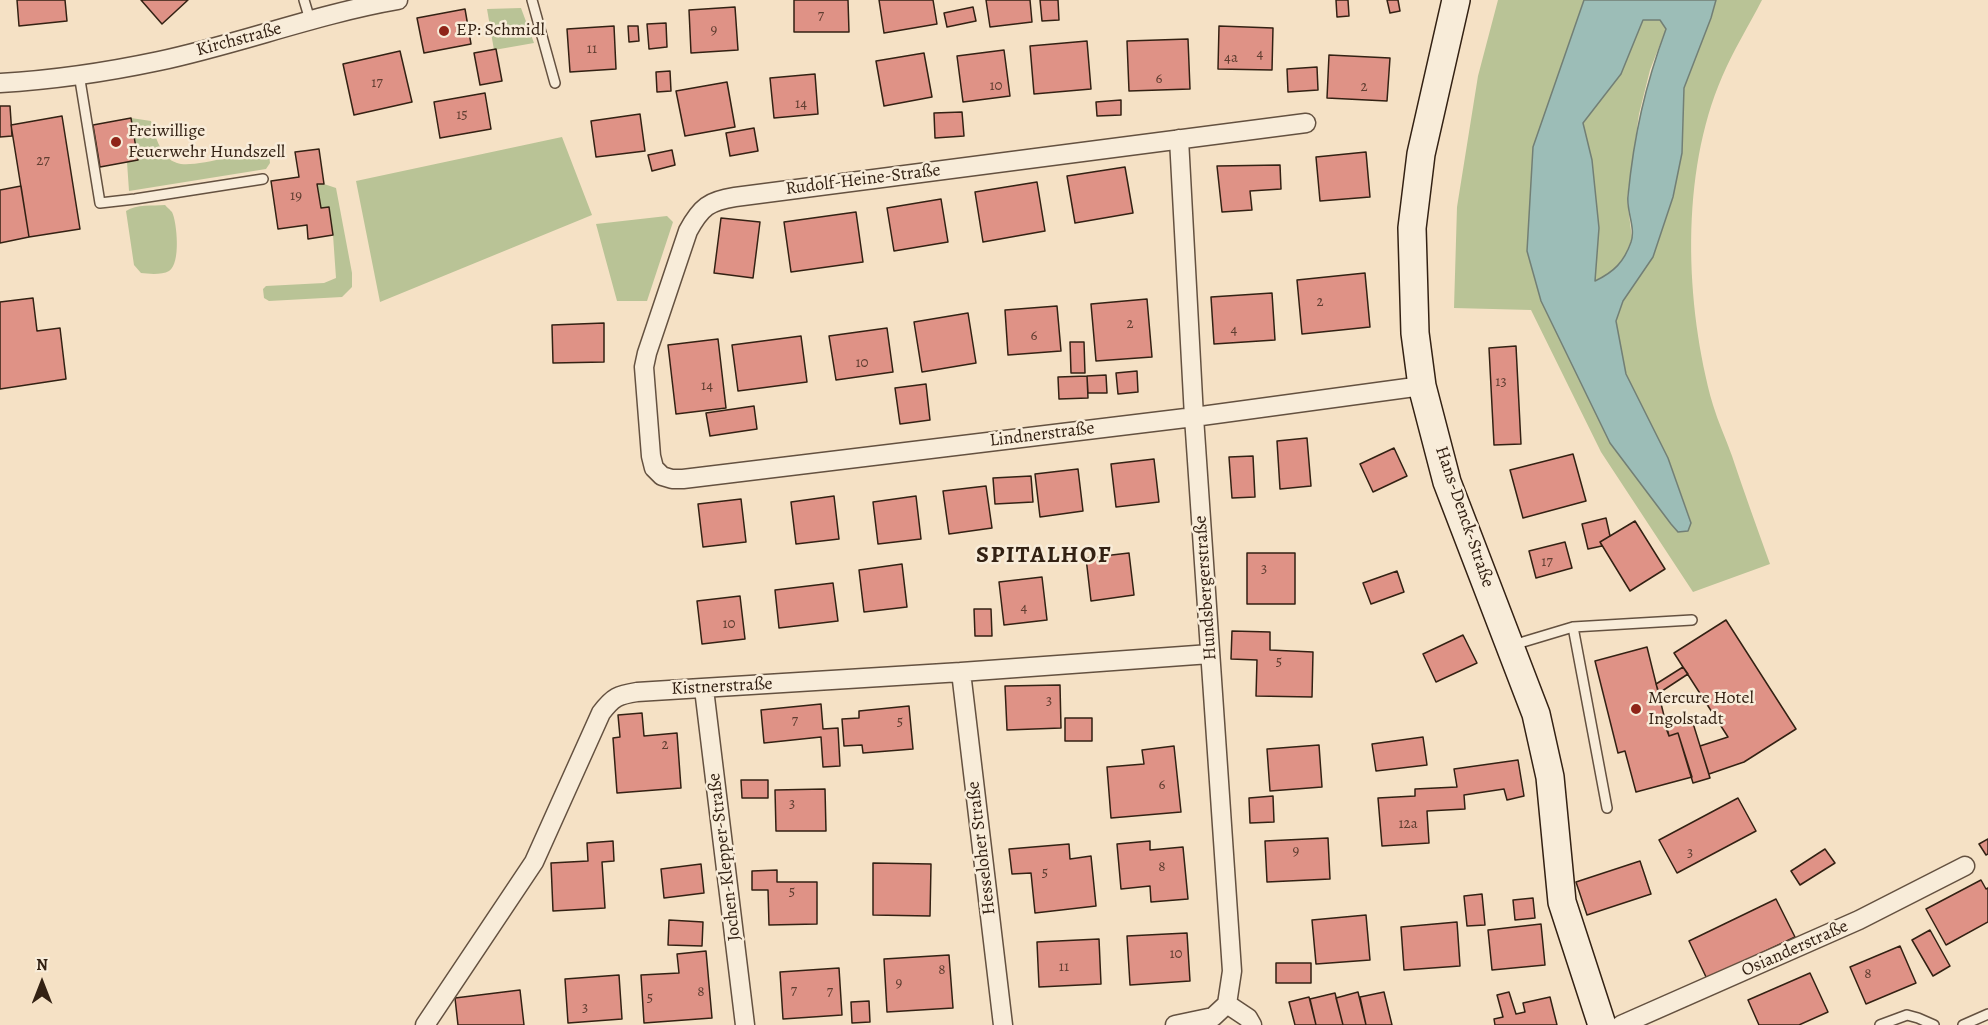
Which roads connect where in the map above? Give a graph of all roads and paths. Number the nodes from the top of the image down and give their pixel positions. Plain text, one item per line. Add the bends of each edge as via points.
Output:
1 (304, 0) edge
2 (398, 0) edge
3 (532, 0) edge
4 (1456, 0) edge
5 (310, 20) junction
6 (79, 74) junction
7 (0, 83) edge
8 (555, 83) dead end
9 (1306, 123) dead end
10 (1179, 139) junction
11 (263, 179) dead end
12 (1422, 386) junction
13 (1194, 417) junction
14 (662, 476) joint
15 (1692, 620) dead end
16 (1573, 627) junction
17 (1510, 645) junction
18 (1210, 654) junction
19 (961, 672) junction
20 (704, 689) junction
21 (1607, 808) dead end
22 (1965, 866) dead end
23 (1227, 1004) junction
24 (1988, 1014) edge
25 (425, 1025) edge
26 (745, 1025) edge
27 (1003, 1025) edge
28 (1175, 1025) edge
29 (1252, 1025) edge
30 (1602, 1025) edge
31 (1621, 1025) edge
32 (1880, 1025) edge
33 (1934, 1025) edge
34 (1963, 1025) edge

1 - 5 lane
2 - 5 street, Kirchstraße
3 - 8 lane
4 - 12 street, Hans-Denck-Straße via 1422,154 1412,228 1415,333
5 - 6 street, Kirchstraße via 159,61
6 - 7 street, Kirchstraße
6 - 11 lane via 100,203
9 - 10 street, Rudolf-Heine-Straße
10 - 13 street, Hundsbergerstraße
10 - 14 street, Rudolf-Heine-Straße via 710,203 696,215 688,231 644,367 651,456 654,468
12 - 13 street, Lindnerstraße
12 - 17 street, Hans-Denck-Straße via 1447,482
13 - 14 street, Lindnerstraße via 682,478
13 - 18 street, Hundsbergerstraße
15 - 16 lane
16 - 17 lane
16 - 21 lane
17 - 30 street, Hans-Denck-Straße via 1536,714 1550,777 1562,902
18 - 19 street, Kistnerstraße
18 - 23 street, Hundsbergerstraße via 1232,971
19 - 20 street, Kistnerstraße
19 - 27 street, Hesseloher Straße
20 - 25 street, Kistnerstraße via 620,694 609,701 534,862
20 - 26 street, Jochen-Klepper-Straße
22 - 31 street, Osianderstraße via 1859,920
23 - 28 street via 1213,1017
23 - 29 street
24 - 34 lane
32 - 33 lane via 1907,1016

